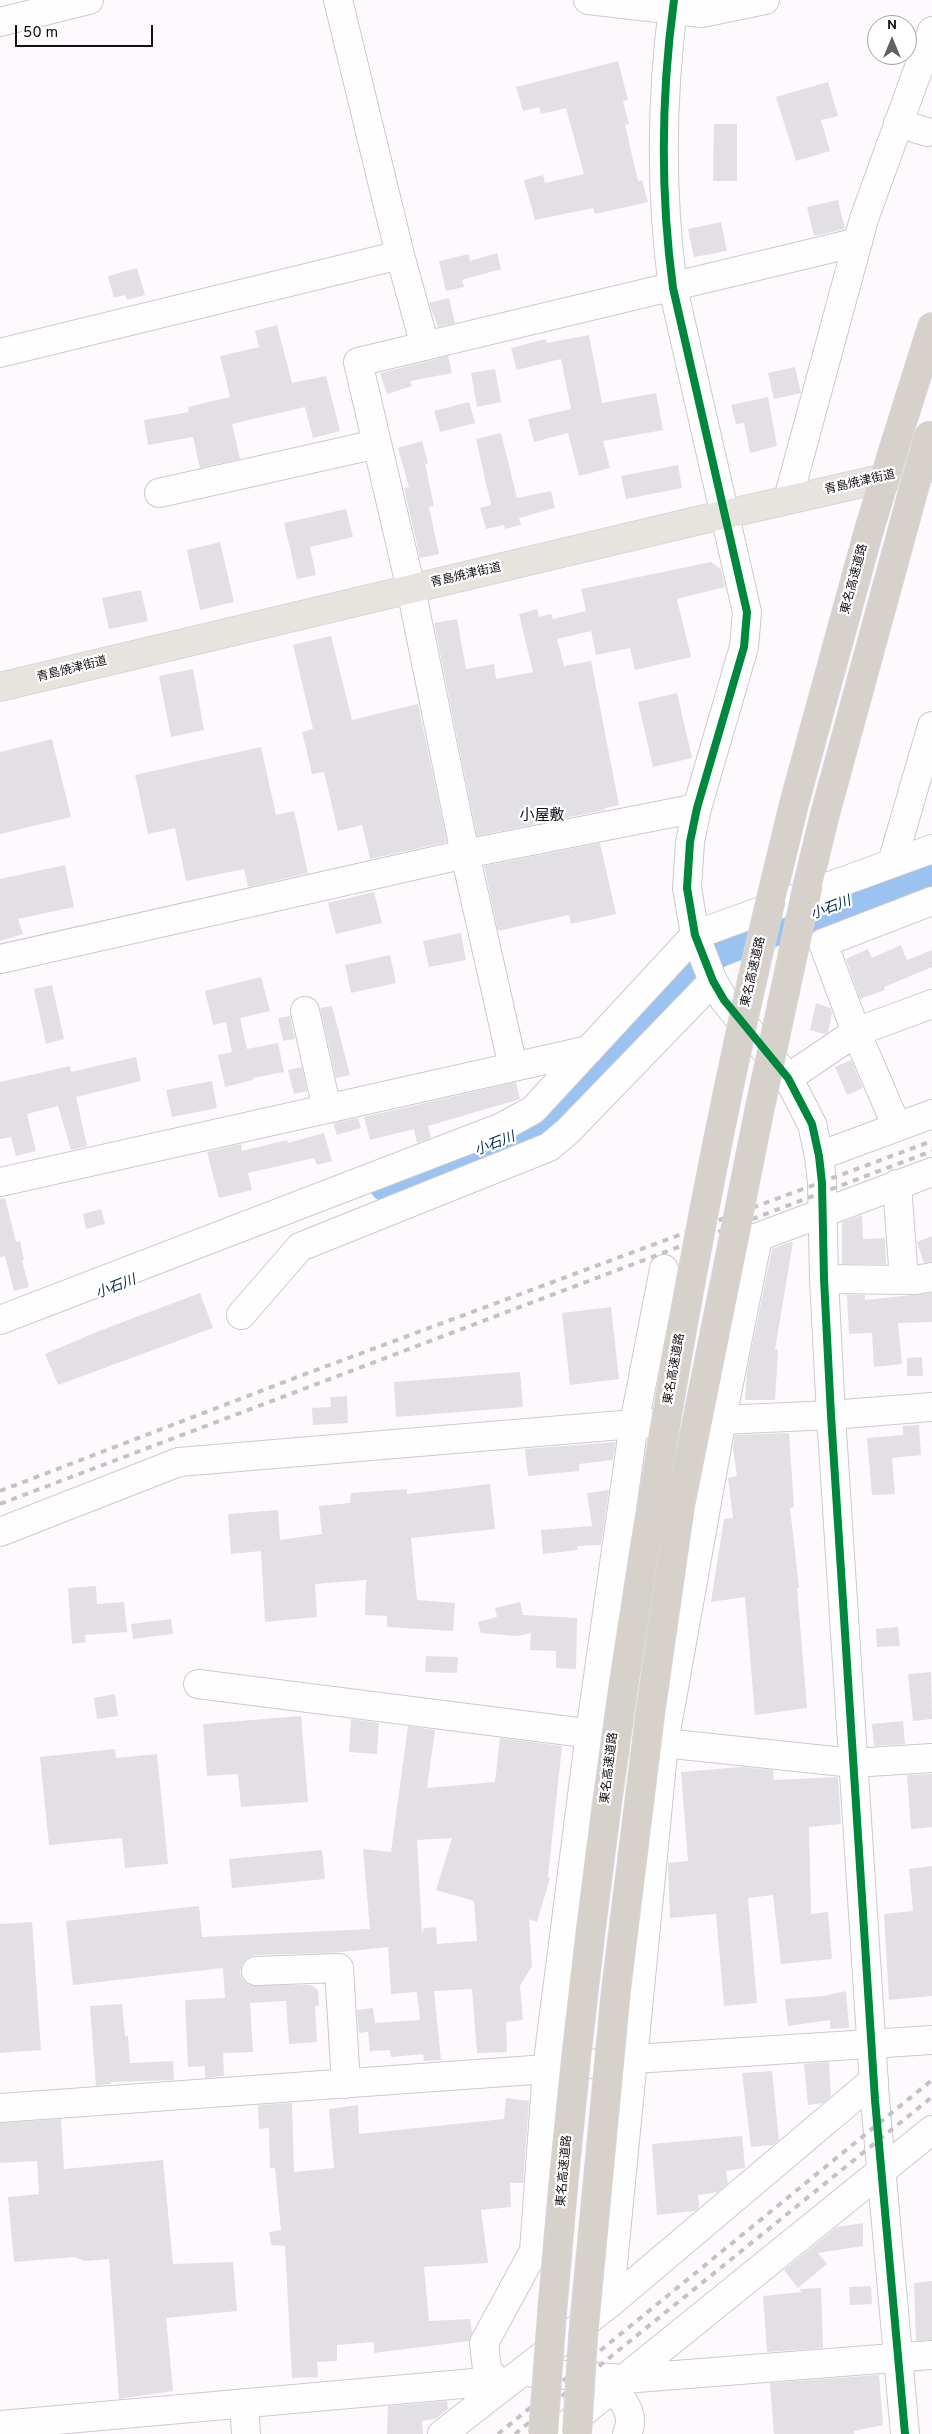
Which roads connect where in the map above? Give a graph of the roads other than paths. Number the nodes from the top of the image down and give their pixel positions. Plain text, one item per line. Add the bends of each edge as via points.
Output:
1 (89, 0) edge
2 (338, 0) edge
3 (588, 0) edge
4 (765, 0) edge
5 (674, 5) edge
6 (0, 22) edge
7 (932, 31) edge
8 (898, 123) junction
9 (927, 132) dead end
10 (858, 242) junction
11 (400, 255) junction
12 (673, 288) junction
13 (932, 327) edge
14 (425, 346) junction
15 (0, 353) edge
16 (932, 426) edge
17 (377, 444) junction
18 (932, 467) edge
19 (159, 493) dead end
20 (788, 499) junction
21 (725, 514) junction
22 (411, 589) junction
23 (0, 688) edge
24 (930, 740) edge
25 (698, 808) junction
26 (932, 849) edge
27 (465, 854) junction
28 (892, 864) junction
29 (932, 901) edge
30 (697, 941) junction
31 (0, 959) edge
32 (713, 981) junction
33 (932, 1004) edge
34 (305, 1011) dead end
35 (856, 1032) junction
36 (589, 1050) junction
37 (513, 1067) junction
38 (788, 1078) junction
39 (327, 1109) junction
40 (932, 1114) edge
41 (897, 1127) junction
42 (819, 1156) junction
43 (932, 1172) edge
44 (0, 1182) edge
45 (898, 1184) junction
46 (823, 1212) junction
47 (664, 1269) dead end
48 (932, 1277) edge
49 (824, 1279) junction
50 (904, 1280) junction
51 (241, 1315) dead end
52 (0, 1320) edge
53 (932, 1407) edge
54 (831, 1415) junction
55 (722, 1418) junction
56 (634, 1424) junction
57 (0, 1532) edge
58 (198, 1684) dead end
59 (590, 1733) junction
60 (664, 1743) junction
61 (932, 1758) edge
62 (853, 1763) junction
63 (256, 1972) dead end
64 (932, 2040) edge
65 (872, 2045) junction
66 (634, 2059) junction
67 (547, 2069) junction
68 (874, 2080) junction
69 (346, 2084) junction
70 (0, 2108) edge
71 (932, 2130) edge
72 (882, 2171) junction
73 (609, 2304) junction
74 (932, 2355) edge
75 (898, 2358) junction
76 (505, 2380) junction
77 (618, 2383) junction
78 (244, 2403) junction
79 (0, 2425) edge
80 (246, 2434) edge
81 (442, 2434) edge
82 (543, 2434) edge
83 (556, 2434) edge
84 (577, 2434) edge
85 (627, 2434) edge
86 (905, 2434) edge

1 - 6 street
2 - 11 street
3 - 5 street
4 - 5 street via 702,13
5 - 12 street via 663,133 666,231
7 - 8 street
8 - 9 street
8 - 10 street
10 - 12 street
10 - 20 street
11 - 14 street
11 - 15 street
12 - 14 street
12 - 21 street
13 - 82 highway, 東名高速道路, bridge via 868,530 794,804 726,1100 689,1286 618,1708 582,1995
14 - 17 street via 358,362
16 - 84 highway, bridge via 808,884 680,1506 616,1990 583,2337
17 - 19 street
17 - 22 street
18 - 20 main road, 青島焼津街道
20 - 21 main road, 青島焼津街道
21 - 22 main road, 青島焼津街道
21 - 25 street via 747,612 746,628 744,646
22 - 23 main road, 青島焼津街道
22 - 27 street
24 - 28 street
25 - 27 street
25 - 30 street via 690,842 688,888
26 - 28 street
27 - 31 street
27 - 37 street
28 - 30 street
29 - 35 street via 823,943
30 - 32 street
30 - 36 street
32 - 38 street via 724,1000
32 - 51 street via 548,1148 300,1246
33 - 35 street
34 - 39 street
35 - 38 street
35 - 41 street
36 - 37 street
36 - 52 street via 534,1110 502,1127
37 - 39 street
38 - 42 street via 812,1124
39 - 44 street
40 - 41 street
41 - 42 street
42 - 46 street
43 - 45 street
45 - 46 street
45 - 50 street
46 - 49 street
46 - 55 street via 758,1237
47 - 56 street
48 - 50 street
49 - 50 street
49 - 54 street
53 - 54 street
54 - 55 street
54 - 62 street
55 - 56 street
55 - 60 street
56 - 57 street via 179,1462
56 - 59 street
58 - 59 street
59 - 60 street
59 - 67 street
60 - 62 street
60 - 66 street
61 - 62 street
62 - 65 street
63 - 69 street via 339,1968
64 - 65 street
65 - 66 street
65 - 68 street
66 - 67 street
66 - 73 street
67 - 69 street
67 - 76 street via 534,2251 484,2343 487,2369
68 - 72 street
68 - 73 street
69 - 70 street
71 - 72 street
72 - 75 street
72 - 77 street
73 - 76 street
74 - 75 street
75 - 77 street
75 - 86 street
76 - 77 street
76 - 78 street
76 - 81 street
77 - 83 street
77 - 85 street via 631,2412 631,2427
78 - 79 street
78 - 80 street

